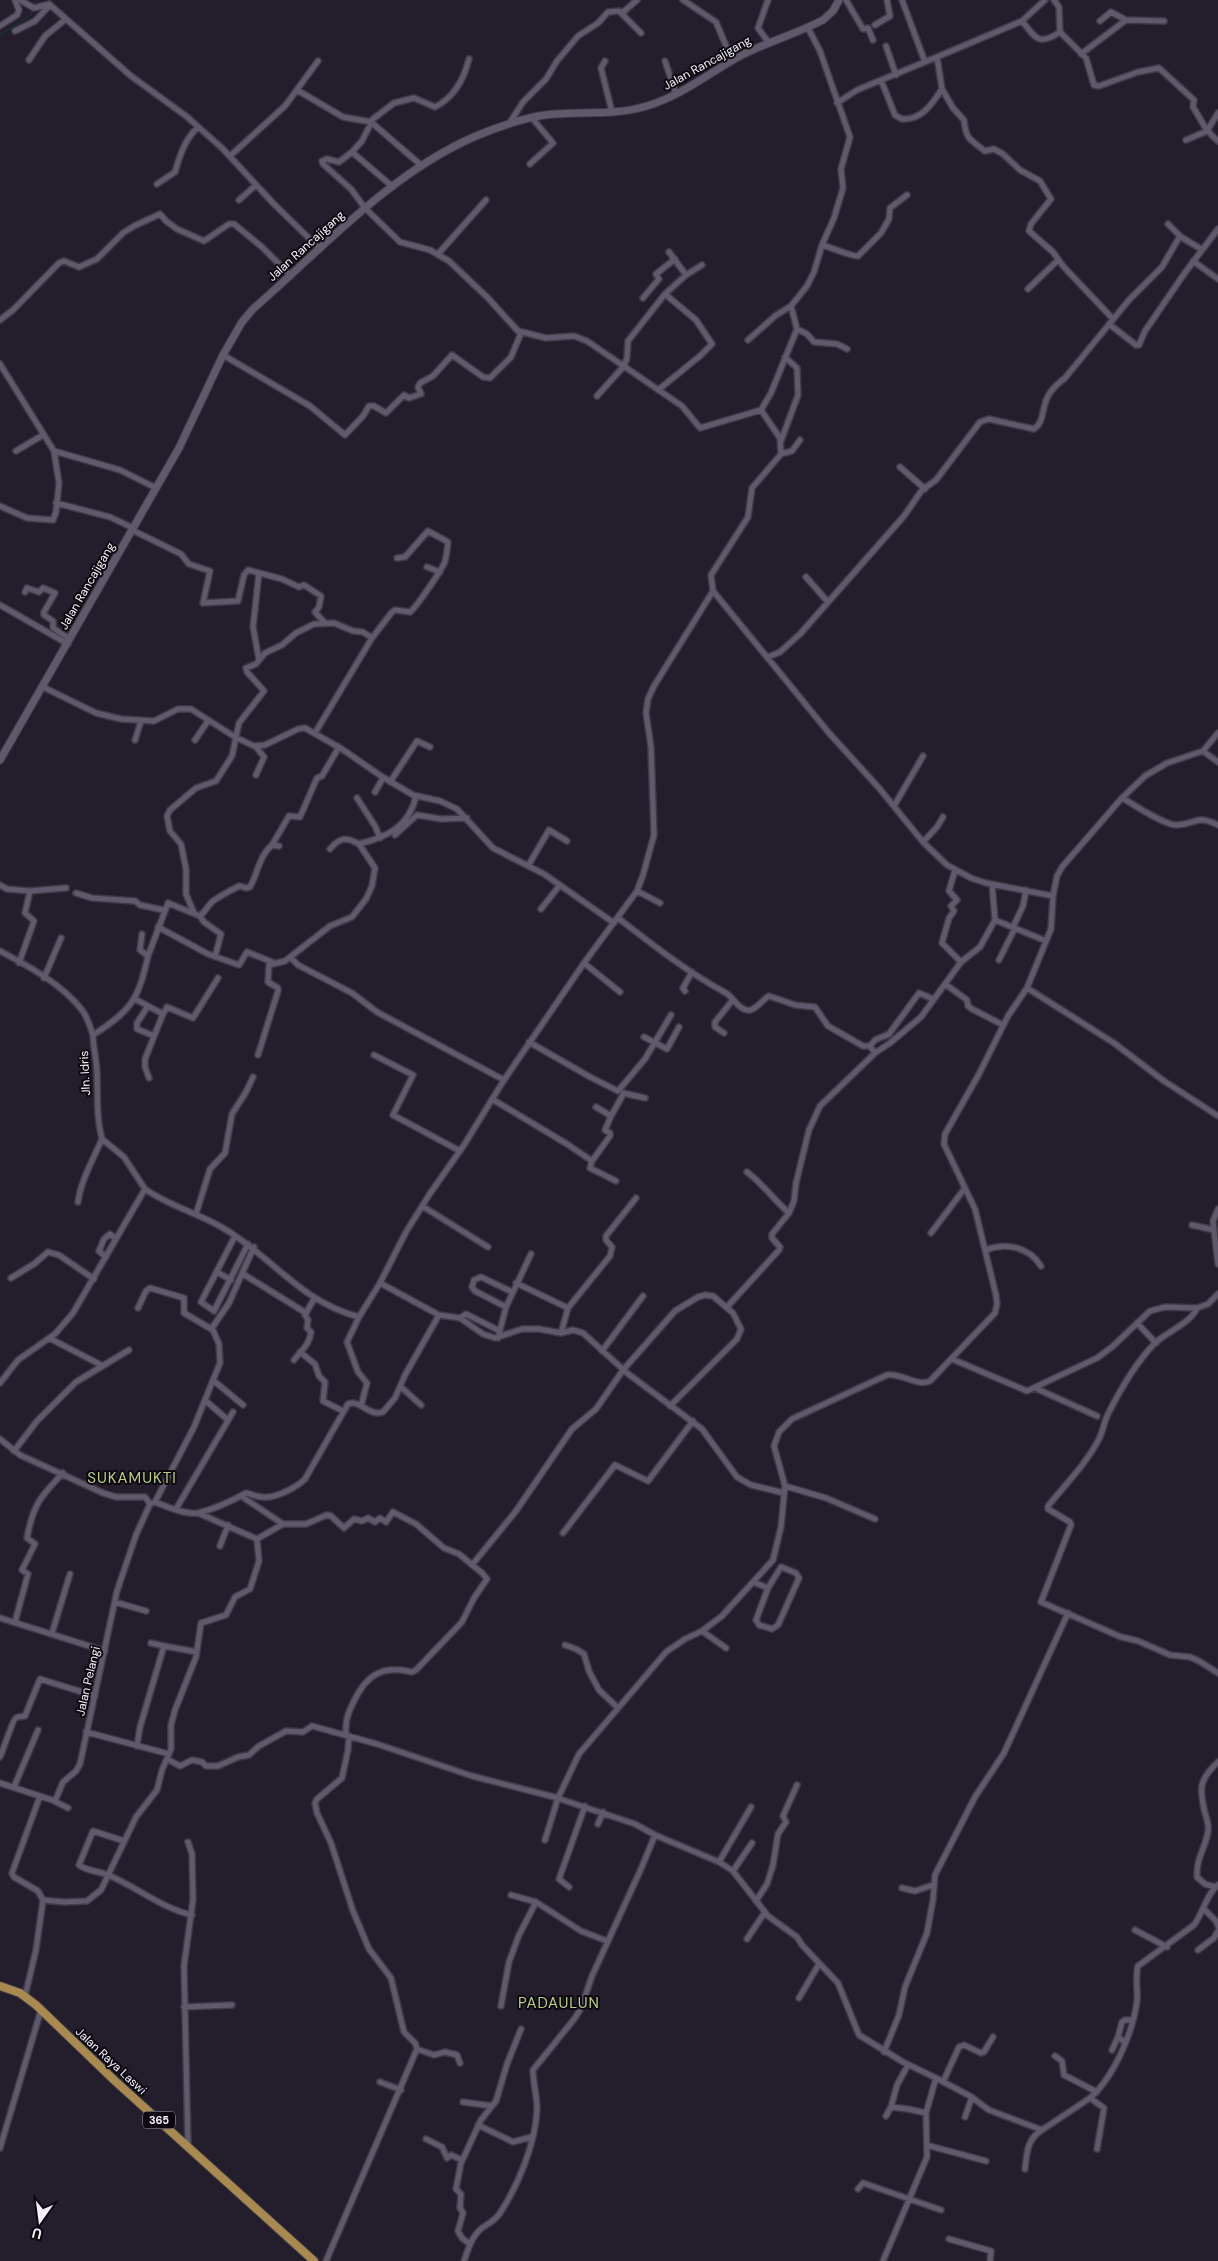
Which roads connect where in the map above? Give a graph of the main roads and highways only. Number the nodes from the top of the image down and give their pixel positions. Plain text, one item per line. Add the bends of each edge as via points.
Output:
1 (839, 0) edge
2 (0, 760) edge
3 (0, 1986) edge
4 (314, 2261) edge

1 - 2 main road, Jalan Rancajigang via 828,17 808,28 732,60 676,94 646,106 532,118 462,142 422,166 365,208 246,316 156,488
3 - 4 main road, Jalan Raya Laswi / 365 via 25,1996 41,2010

